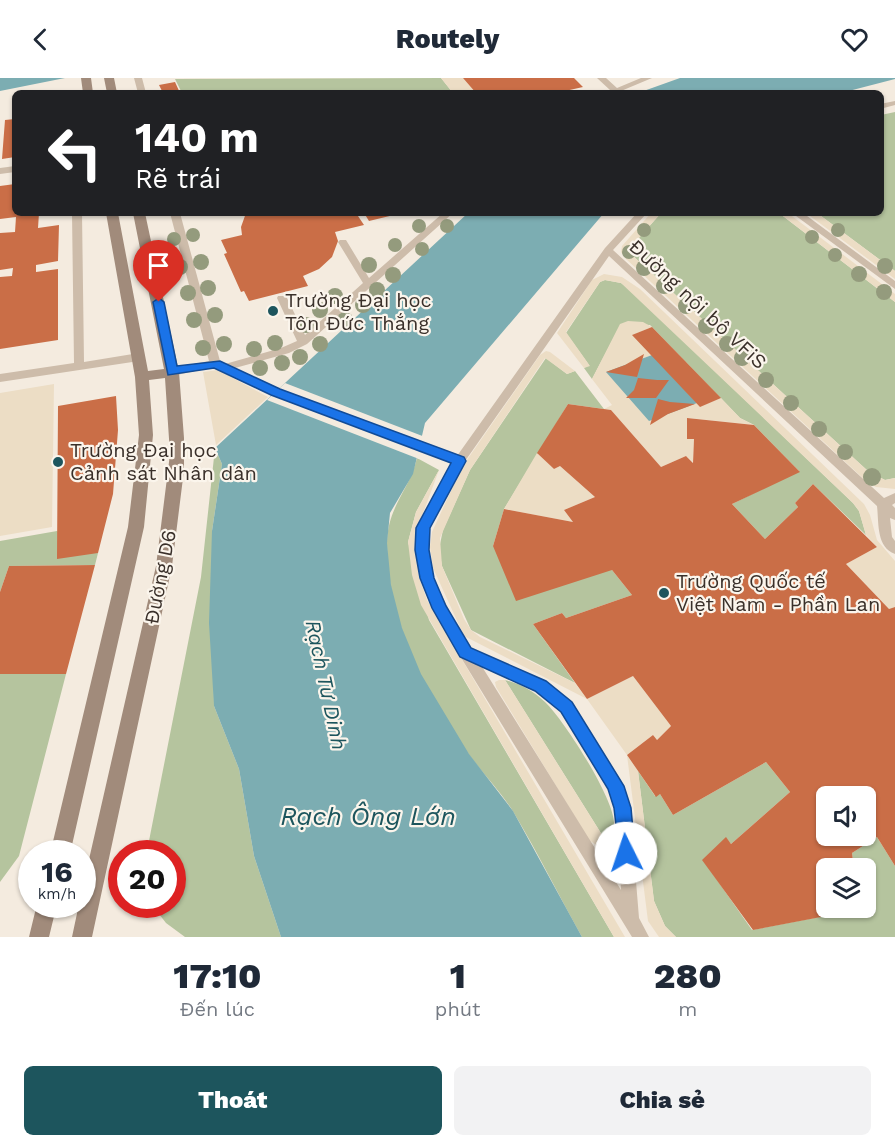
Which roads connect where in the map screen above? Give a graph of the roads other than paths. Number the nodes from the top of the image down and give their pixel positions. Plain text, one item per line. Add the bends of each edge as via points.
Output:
1 (602, 78) edge
2 (648, 78) edge
3 (612, 90) edge
4 (619, 90) edge
5 (77, 216) edge
6 (113, 216) edge
7 (140, 216) edge
8 (176, 216) edge
9 (445, 216) edge
10 (639, 216) edge
11 (801, 216) edge
12 (343, 242) dead end
13 (608, 250) junction
14 (368, 284) junction
15 (895, 286) edge
16 (282, 298) dead end
17 (303, 342) junction
18 (139, 357) junction
19 (221, 365) junction
20 (79, 366) junction
21 (172, 372) junction
22 (142, 376) junction
23 (0, 378) edge
24 (459, 461) junction
25 (895, 498) edge
26 (883, 504) junction
27 (895, 515) edge
28 (895, 549) edge
29 (465, 652) junction
30 (63, 840) edge
31 (44, 918) edge
32 (631, 921) junction
33 (39, 937) edge
34 (82, 937) edge
35 (641, 937) edge

1 - 3 lane
2 - 4 lane
5 - 20 lane
6 - 18 street, Đường D6
7 - 21 street, Đường D6
8 - 19 lane
9 - 14 lane
10 - 13 lane
11 - 15 lane
12 - 14 lane
13 - 24 lane, Đường nội bộ VFiS
13 - 26 lane, Đường nội bộ VFiS
14 - 17 lane
16 - 17 lane
17 - 19 lane via 285,351
18 - 20 lane
18 - 22 street, Đường D6
19 - 21 lane
19 - 24 lane via 275,392
20 - 23 lane
21 - 22 street
21 - 34 street, Đường D6 via 177,441 164,566
22 - 30 street, Đường D6 via 146,435 136,527
24 - 29 lane, Đường nội bộ VFiS via 423,528 422,550 427,578
25 - 26 lane
26 - 27 lane, Đường nội bộ VFiS
26 - 28 lane via 886,539
29 - 32 lane, Đường nội bộ VFiS
29 - 32 lane, Đường nội bộ VFiS via 541,686 554,696 566,707 616,786 622,808
31 - 33 street
32 - 35 lane, Đường nội bộ VFiS

